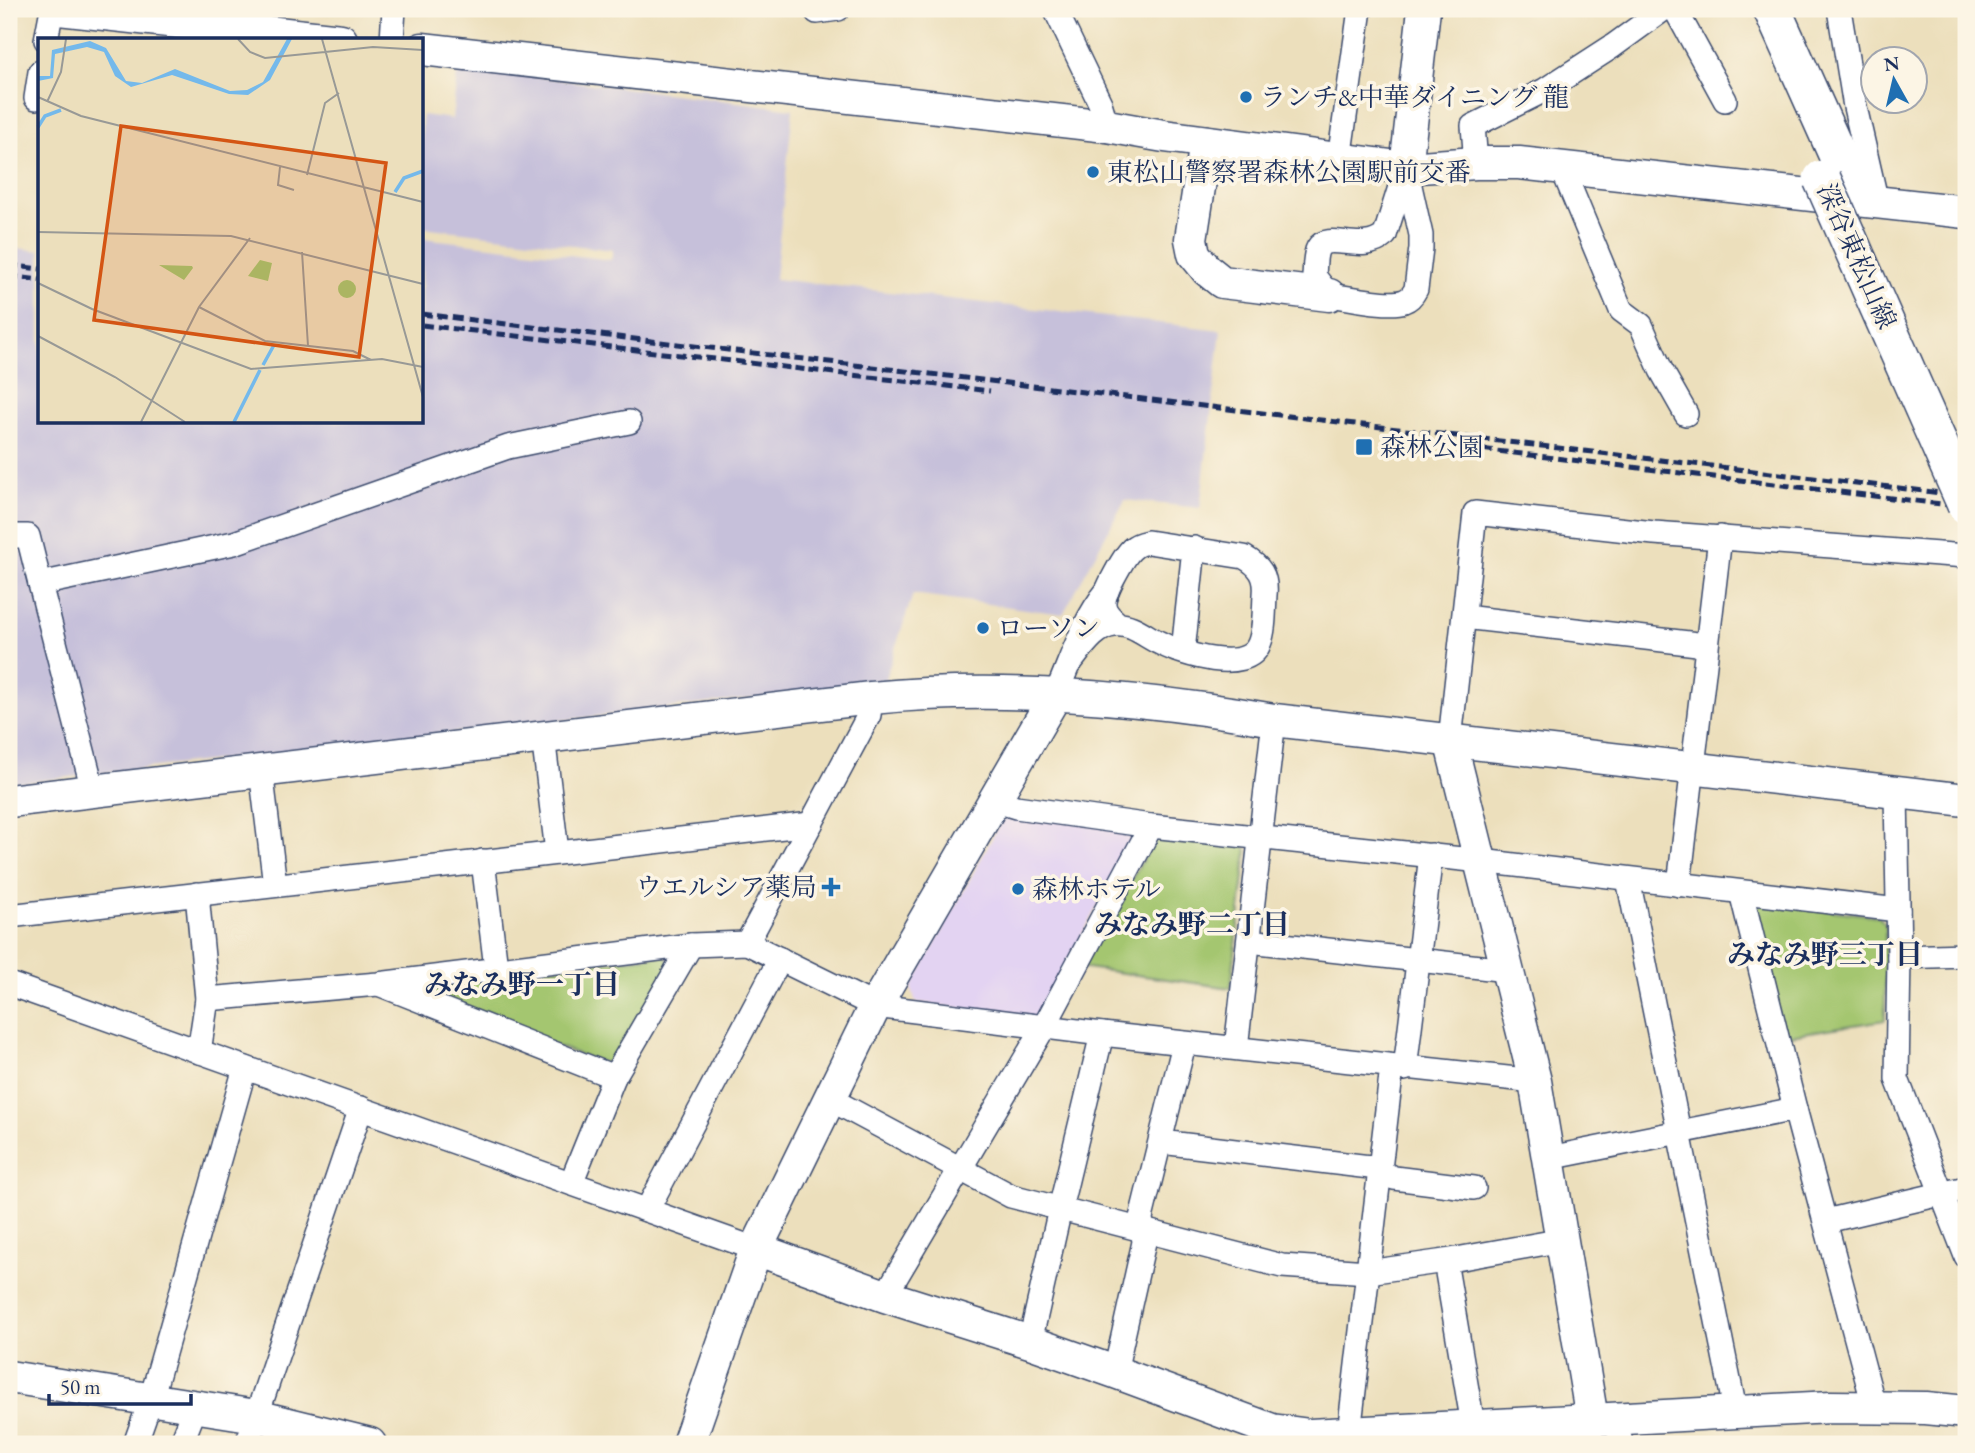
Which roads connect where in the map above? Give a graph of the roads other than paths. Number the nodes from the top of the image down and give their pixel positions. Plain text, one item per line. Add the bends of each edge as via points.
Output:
1 (51, 9) edge
2 (59, 9) edge
3 (394, 9) edge
4 (1055, 9) edge
5 (1360, 9) edge
6 (1424, 9) edge
7 (1664, 9) edge
8 (1675, 9) edge
9 (1745, 9) edge
10 (1772, 9) edge
11 (1839, 9) edge
12 (46, 38) edge
13 (323, 38) edge
14 (392, 38) edge
15 (424, 49) edge
16 (38, 85) edge
17 (36, 98) dead end
18 (1725, 100) dead end
19 (1107, 126) junction
20 (1206, 142) junction
21 (1339, 160) junction
22 (1476, 163) junction
23 (1406, 168) junction
24 (1562, 168) junction
25 (1850, 188) junction
26 (1966, 212) edge
27 (1313, 287) junction
28 (1686, 414) dead end
29 (629, 422) dead end
30 (1966, 446) edge
31 (1966, 505) edge
32 (9, 536) edge
33 (1720, 537) junction
34 (1194, 548) junction
35 (1964, 560) edge
36 (40, 584) junction
37 (1107, 590) junction
38 (1464, 617) junction
39 (1118, 624) junction
40 (1706, 645) junction
41 (1174, 649) junction
42 (1070, 662) junction
43 (1056, 694) junction
44 (871, 698) junction
45 (1274, 720) junction
46 (543, 736) junction
47 (1450, 740) junction
48 (1691, 768) junction
49 (261, 770) junction
50 (93, 790) junction
51 (1896, 793) junction
52 (993, 800) junction
53 (1966, 800) edge
54 (9, 801) edge
55 (811, 824) junction
56 (1151, 826) junction
57 (1261, 836) junction
58 (557, 852) junction
59 (1431, 855) junction
60 (484, 861) junction
61 (1481, 861) junction
62 (1628, 879) junction
63 (275, 885) junction
64 (1679, 885) junction
65 (1741, 892) junction
66 (197, 894) junction
67 (1898, 910) junction
68 (9, 916) edge
69 (1248, 941) junction
70 (747, 943) junction
71 (691, 945) junction
72 (1966, 955) edge
73 (1899, 957) junction
74 (780, 959) junction
75 (1419, 960) junction
76 (496, 968) junction
77 (1507, 970) junction
78 (9, 984) edge
79 (378, 984) junction
80 (207, 999) junction
81 (875, 1006) junction
82 (1044, 1027) junction
83 (1102, 1034) junction
84 (1185, 1044) junction
85 (1236, 1048) junction
86 (199, 1052) junction
87 (245, 1068) junction
88 (1399, 1068) junction
89 (614, 1077) junction
90 (1535, 1081) junction
91 (830, 1099) junction
92 (361, 1108) junction
93 (1795, 1109) junction
94 (1677, 1133) junction
95 (1161, 1142) junction
96 (1549, 1158) junction
97 (960, 1169) junction
98 (1379, 1171) junction
99 (571, 1183) junction
100 (1474, 1188) dead end
101 (1966, 1188) edge
102 (1943, 1194) junction
103 (1060, 1209) junction
104 (647, 1210) junction
105 (1826, 1221) junction
106 (1142, 1229) junction
107 (1563, 1240) junction
108 (756, 1249) junction
109 (1966, 1256) edge
110 (1445, 1261) junction
111 (1368, 1272) junction
112 (885, 1296) junction
113 (1030, 1342) junction
114 (1115, 1372) junction
115 (9, 1377) edge
116 (151, 1399) junction
117 (196, 1406) junction
118 (1874, 1406) junction
119 (1735, 1410) junction
120 (1966, 1412) edge
121 (1473, 1425) junction
122 (1610, 1427) edge
123 (251, 1430) edge
124 (1349, 1433) junction
125 (135, 1444) edge
126 (181, 1444) edge
127 (370, 1444) edge
128 (688, 1444) edge

1 - 12 street
2 - 13 street
3 - 14 street
4 - 19 street
5 - 21 street
6 - 23 street
7 - 22 street via 1545,90 1473,126
8 - 18 street
9 - 25 main road, 深谷東松山線
10 - 25 main road, 深谷東松山線
11 - 25 street via 1855,107
15 - 19 street
16 - 17 street
19 - 20 street
20 - 21 street
20 - 27 street via 1191,239 1194,254 1222,282
21 - 23 street
22 - 23 street
22 - 24 street
23 - 27 street via 1385,235 1365,245 1324,242 1316,253
23 - 27 street via 1421,248 1413,295 1394,303
24 - 25 street
24 - 28 street via 1620,310 1641,324
25 - 26 street
25 - 30 main road, 深谷東松山線
25 - 31 main road, 深谷東松山線, bridge
29 - 36 street via 508,447 234,543
32 - 36 street via 27,536
33 - 35 street
33 - 38 street via 1475,513
33 - 40 street
34 - 37 street via 1140,544 1128,553
34 - 41 street via 1184,642
34 - 41 street via 1244,556 1261,571 1267,582 1260,643 1248,656 1236,660 1190,656
36 - 50 street
37 - 39 street via 1103,603
37 - 42 street via 1080,631
38 - 40 street
38 - 47 street
39 - 41 street
39 - 42 street via 1093,635
40 - 48 street
42 - 43 street
43 - 44 street
43 - 45 street via 1199,707
43 - 52 street
44 - 46 street
44 - 55 street via 869,715
45 - 47 street
45 - 57 street
46 - 49 street
46 - 58 street
47 - 48 street
47 - 61 street
48 - 51 street
48 - 64 street
49 - 50 street
49 - 63 street
50 - 54 street
51 - 53 street
51 - 67 street
52 - 56 street
52 - 81 street
55 - 58 street
55 - 70 street
56 - 57 street
56 - 82 street
57 - 59 street
57 - 69 street
58 - 60 street
59 - 61 street
59 - 75 street
60 - 63 street
60 - 76 street
61 - 62 street
61 - 77 street
62 - 64 street
62 - 94 street
63 - 66 street
64 - 65 street
65 - 67 street
65 - 93 street
66 - 68 street
66 - 80 street
67 - 73 street
69 - 75 street
69 - 85 street
70 - 71 street
70 - 74 street
71 - 76 street
71 - 89 street
72 - 73 street
73 - 102 street via 1897,1079
74 - 81 street
74 - 104 street
75 - 77 street
75 - 88 street
76 - 79 street
77 - 90 street
78 - 86 street
79 - 80 street
79 - 89 street
80 - 86 street
81 - 82 street
81 - 91 street
82 - 83 street
82 - 97 street
83 - 84 street
83 - 103 street
84 - 85 street
84 - 95 street
85 - 88 street
86 - 87 street
87 - 92 street
87 - 116 street
88 - 90 street
88 - 98 street
89 - 99 street
90 - 96 street
91 - 97 street
91 - 108 street
92 - 99 street
92 - 123 street
93 - 94 street
93 - 105 street
94 - 96 street
94 - 119 street
95 - 98 street
95 - 106 street
96 - 107 street
97 - 103 street via 1011,1196
97 - 112 street
98 - 100 street via 1394,1178
98 - 111 street
99 - 104 street
101 - 102 street
102 - 105 street
102 - 109 street
103 - 106 street
103 - 113 street
104 - 108 street
105 - 118 street
106 - 111 street via 1282,1266
106 - 114 street via 1144,1242
107 - 110 street
107 - 122 street
108 - 112 street
108 - 128 street
110 - 111 street
110 - 121 street
111 - 124 street
112 - 113 street
113 - 114 street
114 - 124 street via 1272,1430 1310,1435
115 - 116 street
116 - 117 street
116 - 125 street
117 - 123 street
117 - 126 street
118 - 119 street
118 - 120 street
119 - 122 street
121 - 122 street
121 - 124 street
123 - 127 street

